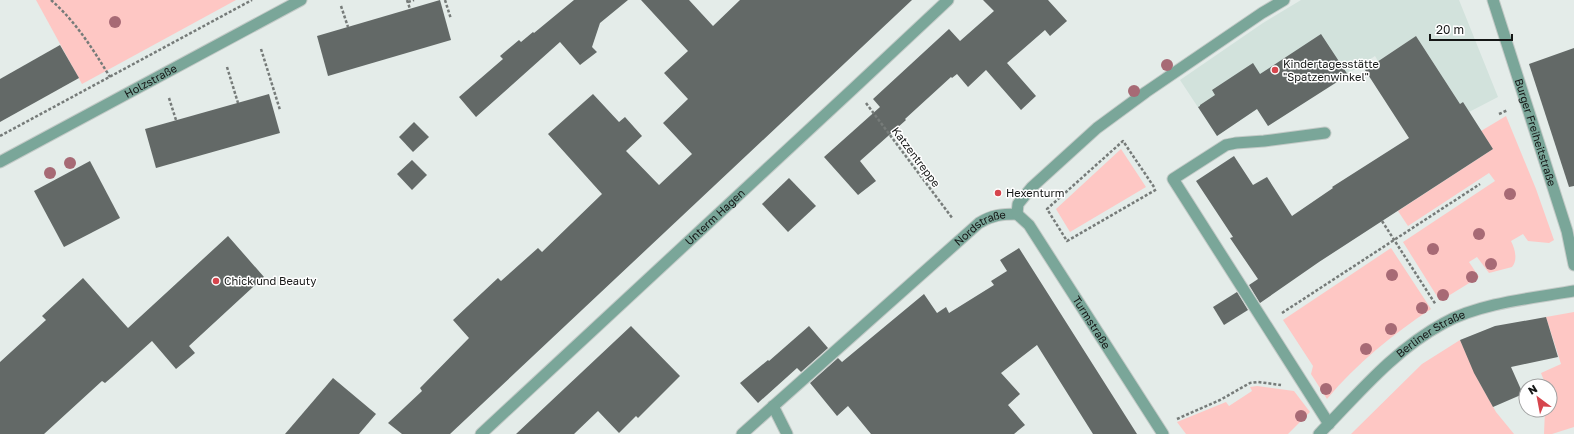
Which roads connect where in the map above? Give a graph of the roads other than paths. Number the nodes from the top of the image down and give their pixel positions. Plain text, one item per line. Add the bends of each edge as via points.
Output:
1 (301, 0) edge
2 (948, 0) edge
3 (1284, 0) edge
4 (1493, 0) edge
5 (1325, 133) dead end
6 (0, 162) edge
7 (1017, 214) junction
8 (1574, 265) edge
9 (1574, 291) edge
10 (773, 406) junction
11 (1329, 424) junction
12 (1161, 431) edge
13 (482, 434) edge
14 (742, 434) edge
15 (788, 434) edge
16 (1320, 434) edge

1 - 6 street, Holzstraße
2 - 13 street, Unterm Hagen
3 - 7 street, Nordstraße via 1146,92 1097,128 1032,188 1018,204
4 - 8 street, Burger Freiheitstraße via 1567,231
5 - 11 street via 1226,145 1173,179
7 - 10 street, Nordstraße via 1000,214 988,218 965,235
7 - 12 street, Turmstraße via 1028,225
9 - 11 street, Berliner Straße via 1500,303 1445,322 1399,353
10 - 14 street, Nordstraße
10 - 15 street
11 - 16 street, Berliner Straße

